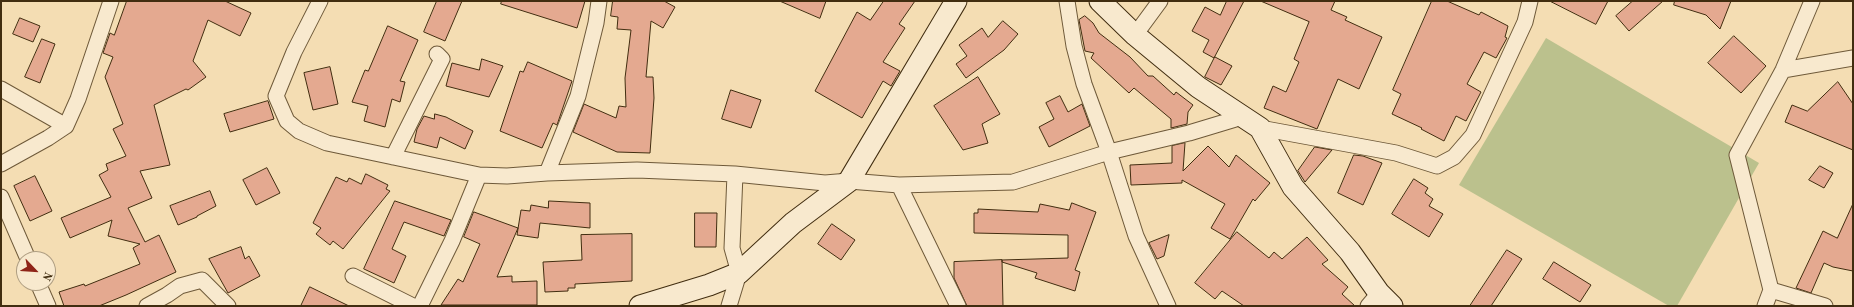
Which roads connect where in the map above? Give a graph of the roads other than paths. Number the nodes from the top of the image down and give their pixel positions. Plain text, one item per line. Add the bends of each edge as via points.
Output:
1 (112, 1) edge
2 (320, 1) edge
3 (599, 1) edge
4 (956, 1) edge
5 (1067, 1) edge
6 (1100, 1) edge
7 (1160, 1) edge
8 (1530, 1) edge
9 (1812, 1) edge
10 (1136, 35) junction
11 (437, 54) dead end
12 (1853, 58) edge
13 (1783, 70) junction
14 (1, 90) edge
15 (1242, 117) junction
16 (66, 126) junction
17 (1260, 128) junction
18 (1109, 152) junction
19 (393, 157) junction
20 (1, 164) edge
21 (547, 172) junction
22 (735, 174) junction
23 (479, 175) junction
24 (849, 181) junction
25 (899, 185) junction
26 (1, 197) edge
27 (25, 251) edge
28 (739, 273) junction
29 (353, 276) dead end
30 (1771, 290) junction
31 (41, 291) edge
32 (1380, 302) edge
33 (48, 306) edge
34 (146, 306) edge
35 (228, 306) edge
36 (413, 306) edge
37 (420, 306) edge
38 (640, 306) edge
39 (729, 306) edge
40 (958, 306) edge
41 (1168, 306) edge
42 (1764, 306) edge
43 (1824, 306) edge

1 - 16 street
2 - 19 street via 294,52 276,96 287,121 298,131 327,143
3 - 21 street via 578,96
4 - 24 street
5 - 18 street via 1074,46 1084,84
6 - 10 street
7 - 10 street
8 - 17 street via 1525,22 1473,135 1454,157 1436,166 1396,153
9 - 13 street
10 - 15 street via 1198,87
11 - 19 street via 442,59
12 - 13 street
13 - 30 street via 1737,155
14 - 16 street
15 - 17 street
15 - 18 street
16 - 20 street
17 - 32 street via 1294,187 1350,252
18 - 25 street via 1013,182
18 - 41 street via 1136,236
19 - 23 street
21 - 22 street via 637,170
21 - 23 street via 507,176
22 - 24 street via 825,183
22 - 28 street via 732,248
23 - 37 street via 452,241
24 - 25 street
24 - 28 street via 793,223
25 - 40 street
26 - 27 street
28 - 38 street
28 - 39 street
29 - 36 street
30 - 42 street
30 - 43 street
31 - 33 street
34 - 35 street via 167,296 180,286 202,280

